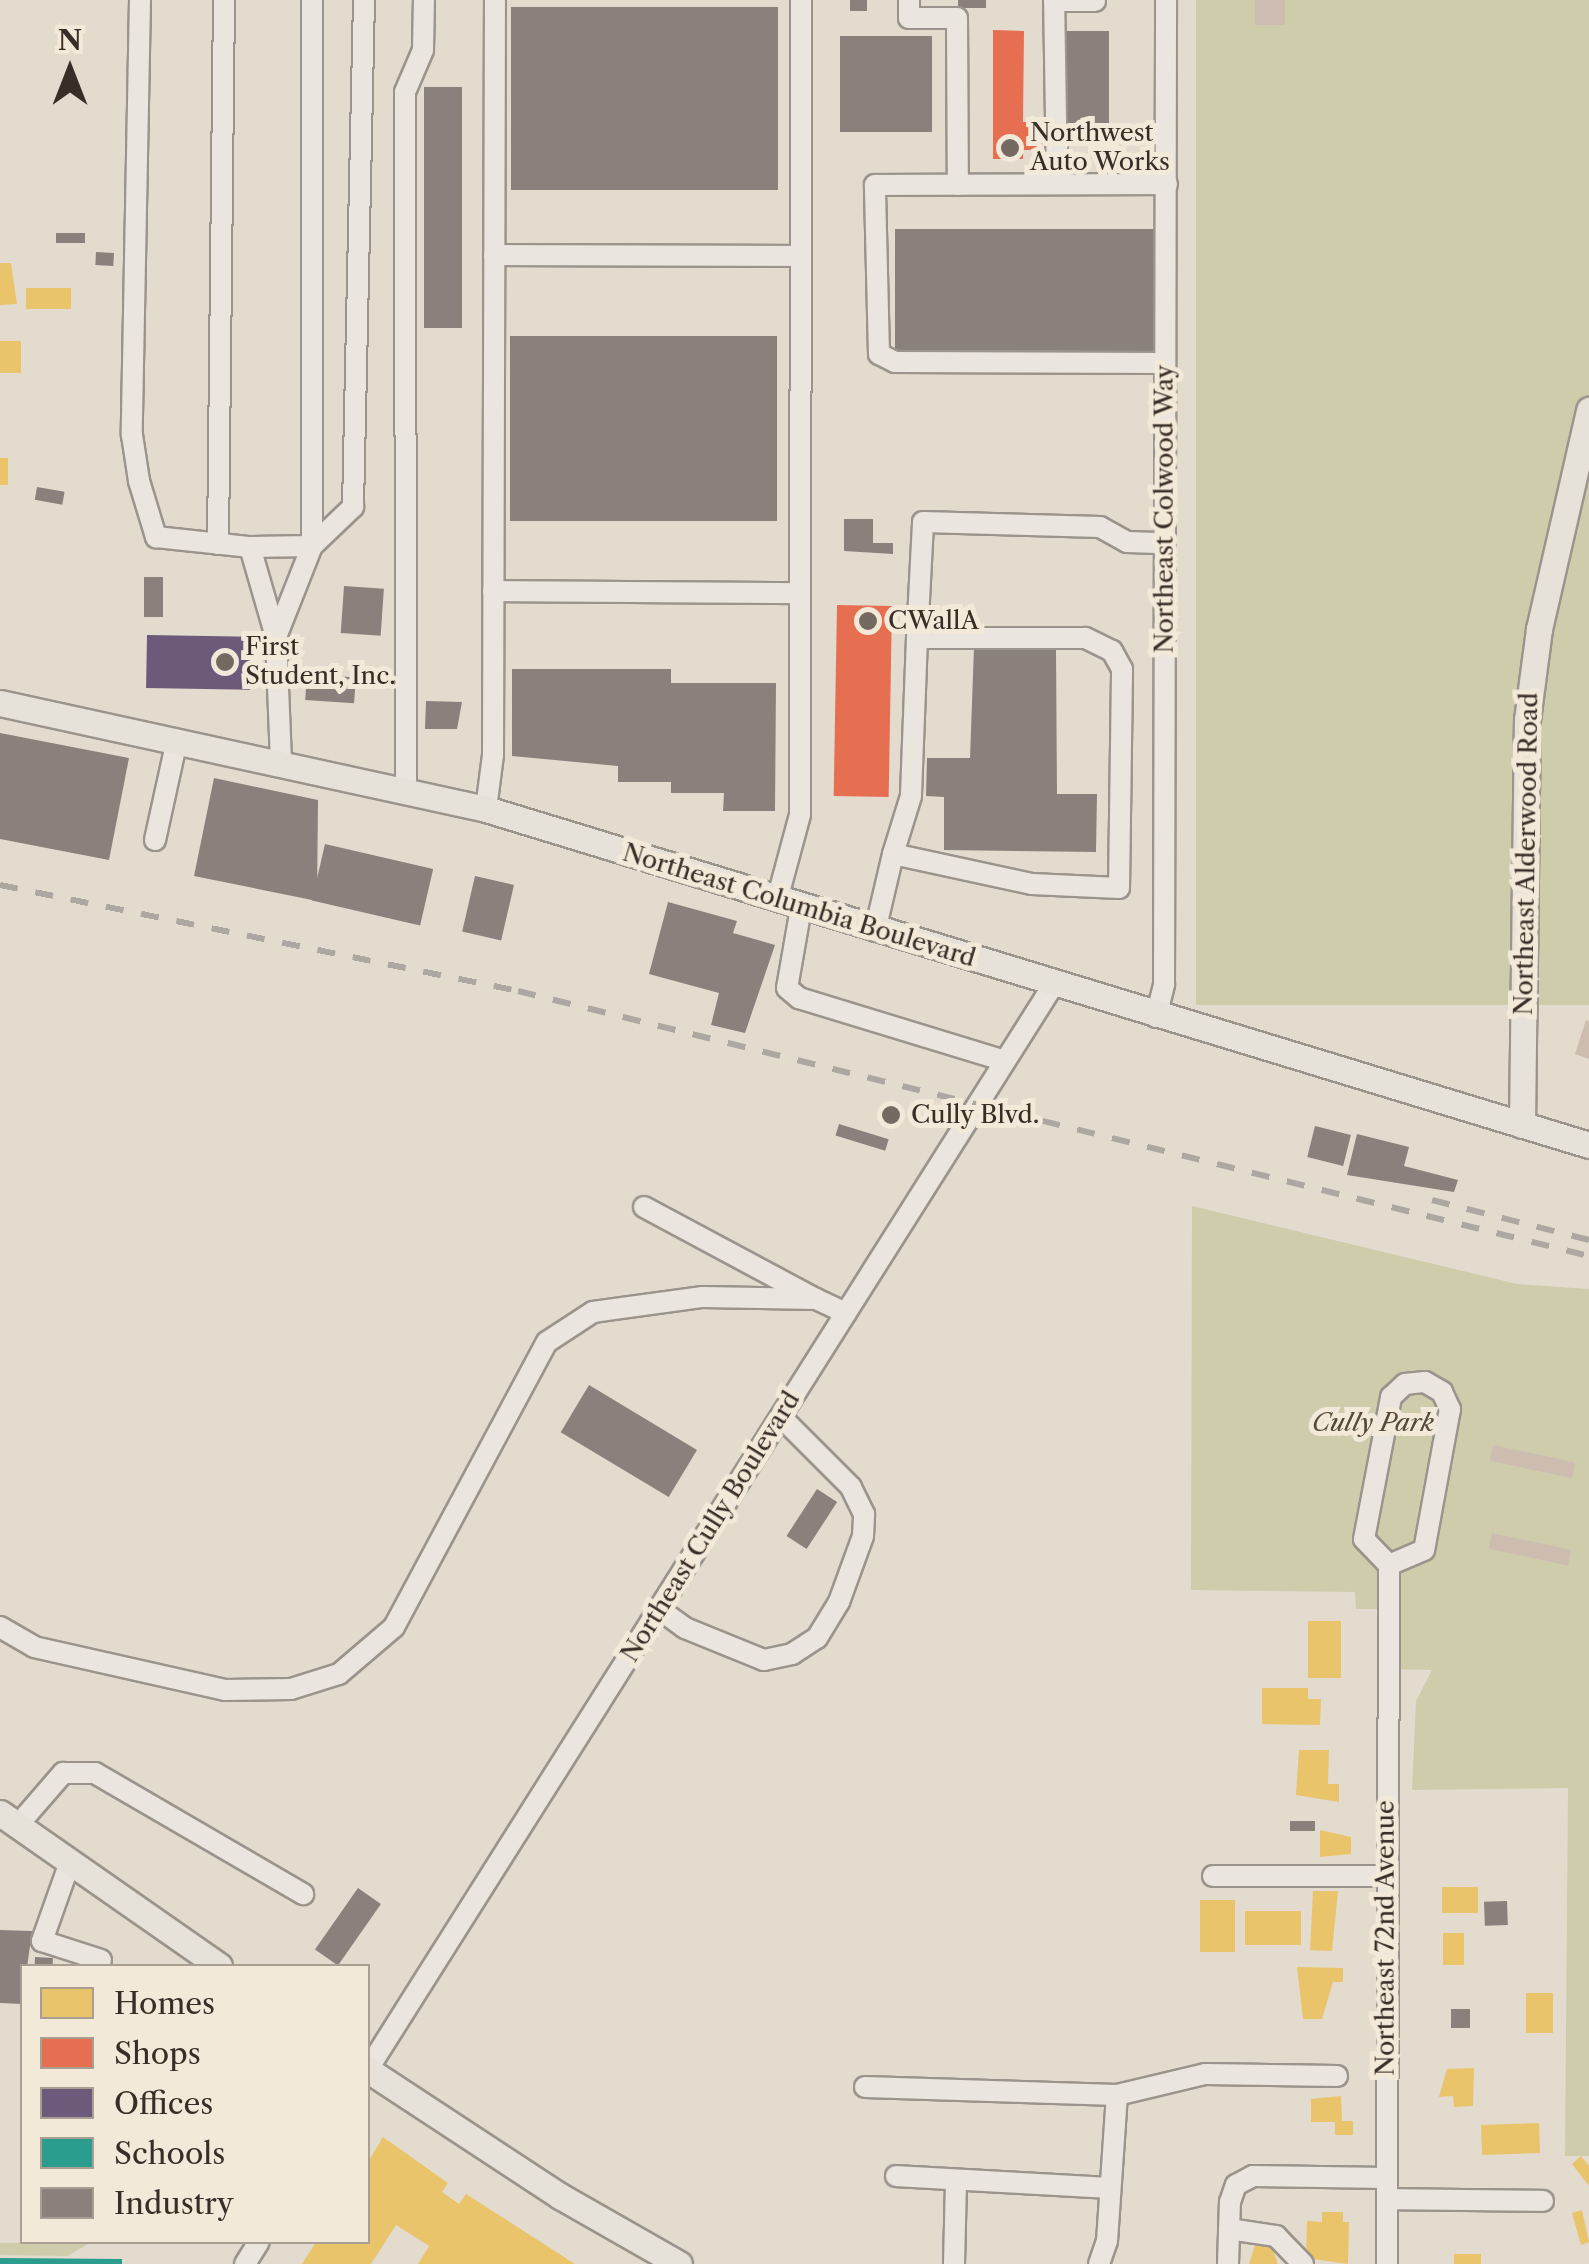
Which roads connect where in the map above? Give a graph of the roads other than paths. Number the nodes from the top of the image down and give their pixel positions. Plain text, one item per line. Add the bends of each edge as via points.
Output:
1 (140, 0) edge
2 (224, 0) edge
3 (312, 0) edge
4 (364, 0) edge
5 (424, 0) edge
6 (495, 0) edge
7 (801, 0) edge
8 (909, 0) edge
9 (1166, 0) edge
10 (1095, 1) edge
11 (1057, 184) junction
12 (1166, 184) junction
13 (958, 185) junction
14 (494, 254) junction
15 (801, 256) junction
16 (1165, 363) junction
17 (1589, 410) edge
18 (1165, 543) junction
19 (218, 544) junction
20 (250, 546) junction
21 (312, 546) junction
22 (494, 592) junction
23 (800, 593) junction
24 (276, 637) junction
25 (917, 638) junction
26 (0, 703) edge
27 (177, 740) junction
28 (281, 761) junction
29 (406, 788) junction
30 (486, 808) junction
31 (154, 840) dead end
32 (893, 854) junction
33 (789, 904) junction
34 (875, 931) junction
35 (1054, 984) junction
36 (1156, 1017) junction
37 (1005, 1061) junction
38 (1522, 1125) junction
39 (1589, 1145) edge
40 (644, 1208) dead end
41 (816, 1299) junction
42 (846, 1313) junction
43 (781, 1417) junction
44 (1388, 1565) junction
45 (659, 1609) junction
46 (0, 1627) edge
47 (9, 1819) edge
48 (70, 1862) junction
49 (1212, 1876) dead end
50 (1386, 1876) junction
51 (304, 1894) dead end
52 (101, 1960) dead end
53 (217, 1964) edge
54 (370, 2066) edge
55 (370, 2070) edge
56 (1337, 2076) dead end
57 (865, 2086) dead end
58 (1118, 2094) junction
59 (896, 2176) dead end
60 (956, 2182) junction
61 (1109, 2188) junction
62 (1387, 2189) junction
63 (1543, 2201) dead end
64 (1229, 2229) junction
65 (679, 2264) edge
66 (954, 2264) edge
67 (1099, 2264) edge
68 (1228, 2264) edge
69 (1303, 2264) edge
70 (1387, 2264) edge

1 - 19 street via 132,435 156,537
2 - 19 street
3 - 21 street
4 - 21 street via 353,506
5 - 29 street via 423,50 405,92
6 - 14 street
7 - 15 street
8 - 13 street via 909,18 958,18
9 - 12 street, Northeast Colwood Way
10 - 11 street via 1054,1
11 - 12 street
11 - 13 street
12 - 16 street, Northeast Colwood Way
13 - 16 street via 875,185 878,354 896,362
14 - 15 street
14 - 22 street
15 - 23 street
16 - 18 street, Northeast Colwood Way
17 - 38 main road, Northeast Alderwood Road via 1539,630 1528,709
18 - 25 street via 1127,542 1100,526 923,522
18 - 36 street, Northeast Colwood Way via 1164,984
19 - 20 street
20 - 21 street
20 - 24 street
21 - 24 street
22 - 23 street
22 - 30 street
23 - 33 street via 800,814
24 - 28 street
25 - 32 street via 911,796
25 - 32 street via 1085,638 1119,658 1119,888 1032,884
26 - 27 main road, Northeast Columbia Boulevard
27 - 28 main road, Northeast Columbia Boulevard
27 - 31 street
28 - 29 main road, Northeast Columbia Boulevard
29 - 30 main road, Northeast Columbia Boulevard
30 - 33 main road, Northeast Columbia Boulevard
32 - 34 street
33 - 34 main road, Northeast Columbia Boulevard
33 - 37 street via 786,988 799,998
34 - 35 main road, Northeast Columbia Boulevard
35 - 36 main road, Northeast Columbia Boulevard
35 - 37 street, Northeast Cully Boulevard
36 - 38 main road, Northeast Columbia Boulevard
37 - 42 street, Northeast Cully Boulevard
38 - 39 main road, Northeast Columbia Boulevard
40 - 41 street
41 - 42 street
41 - 46 street via 703,1297 592,1312 546,1342 394,1627 339,1674 292,1688 225,1690 34,1646
42 - 43 street, Northeast Cully Boulevard
43 - 45 street, Northeast Cully Boulevard
43 - 45 street via 851,1488 864,1514 863,1536 824,1626 792,1654 764,1660 685,1628
44 - 44 street via 1364,1538 1391,1396 1406,1384 1425,1382 1442,1392 1450,1409 1424,1550
44 - 50 street, Northeast 72nd Avenue
45 - 54 street, Northeast Cully Boulevard
47 - 48 main road
47 - 51 street via 63,1773 95,1773
48 - 52 street via 42,1941
48 - 53 main road
49 - 50 street
50 - 62 street, Northeast 72nd Avenue
55 - 65 main road via 560,2196
56 - 58 street via 1205,2074
57 - 58 street
58 - 61 street
59 - 60 street
60 - 61 street
60 - 66 street
61 - 67 street
62 - 63 street
62 - 64 street via 1253,2176 1236,2185
62 - 70 street, Northeast 72nd Avenue
64 - 68 street
64 - 69 street via 1276,2236

